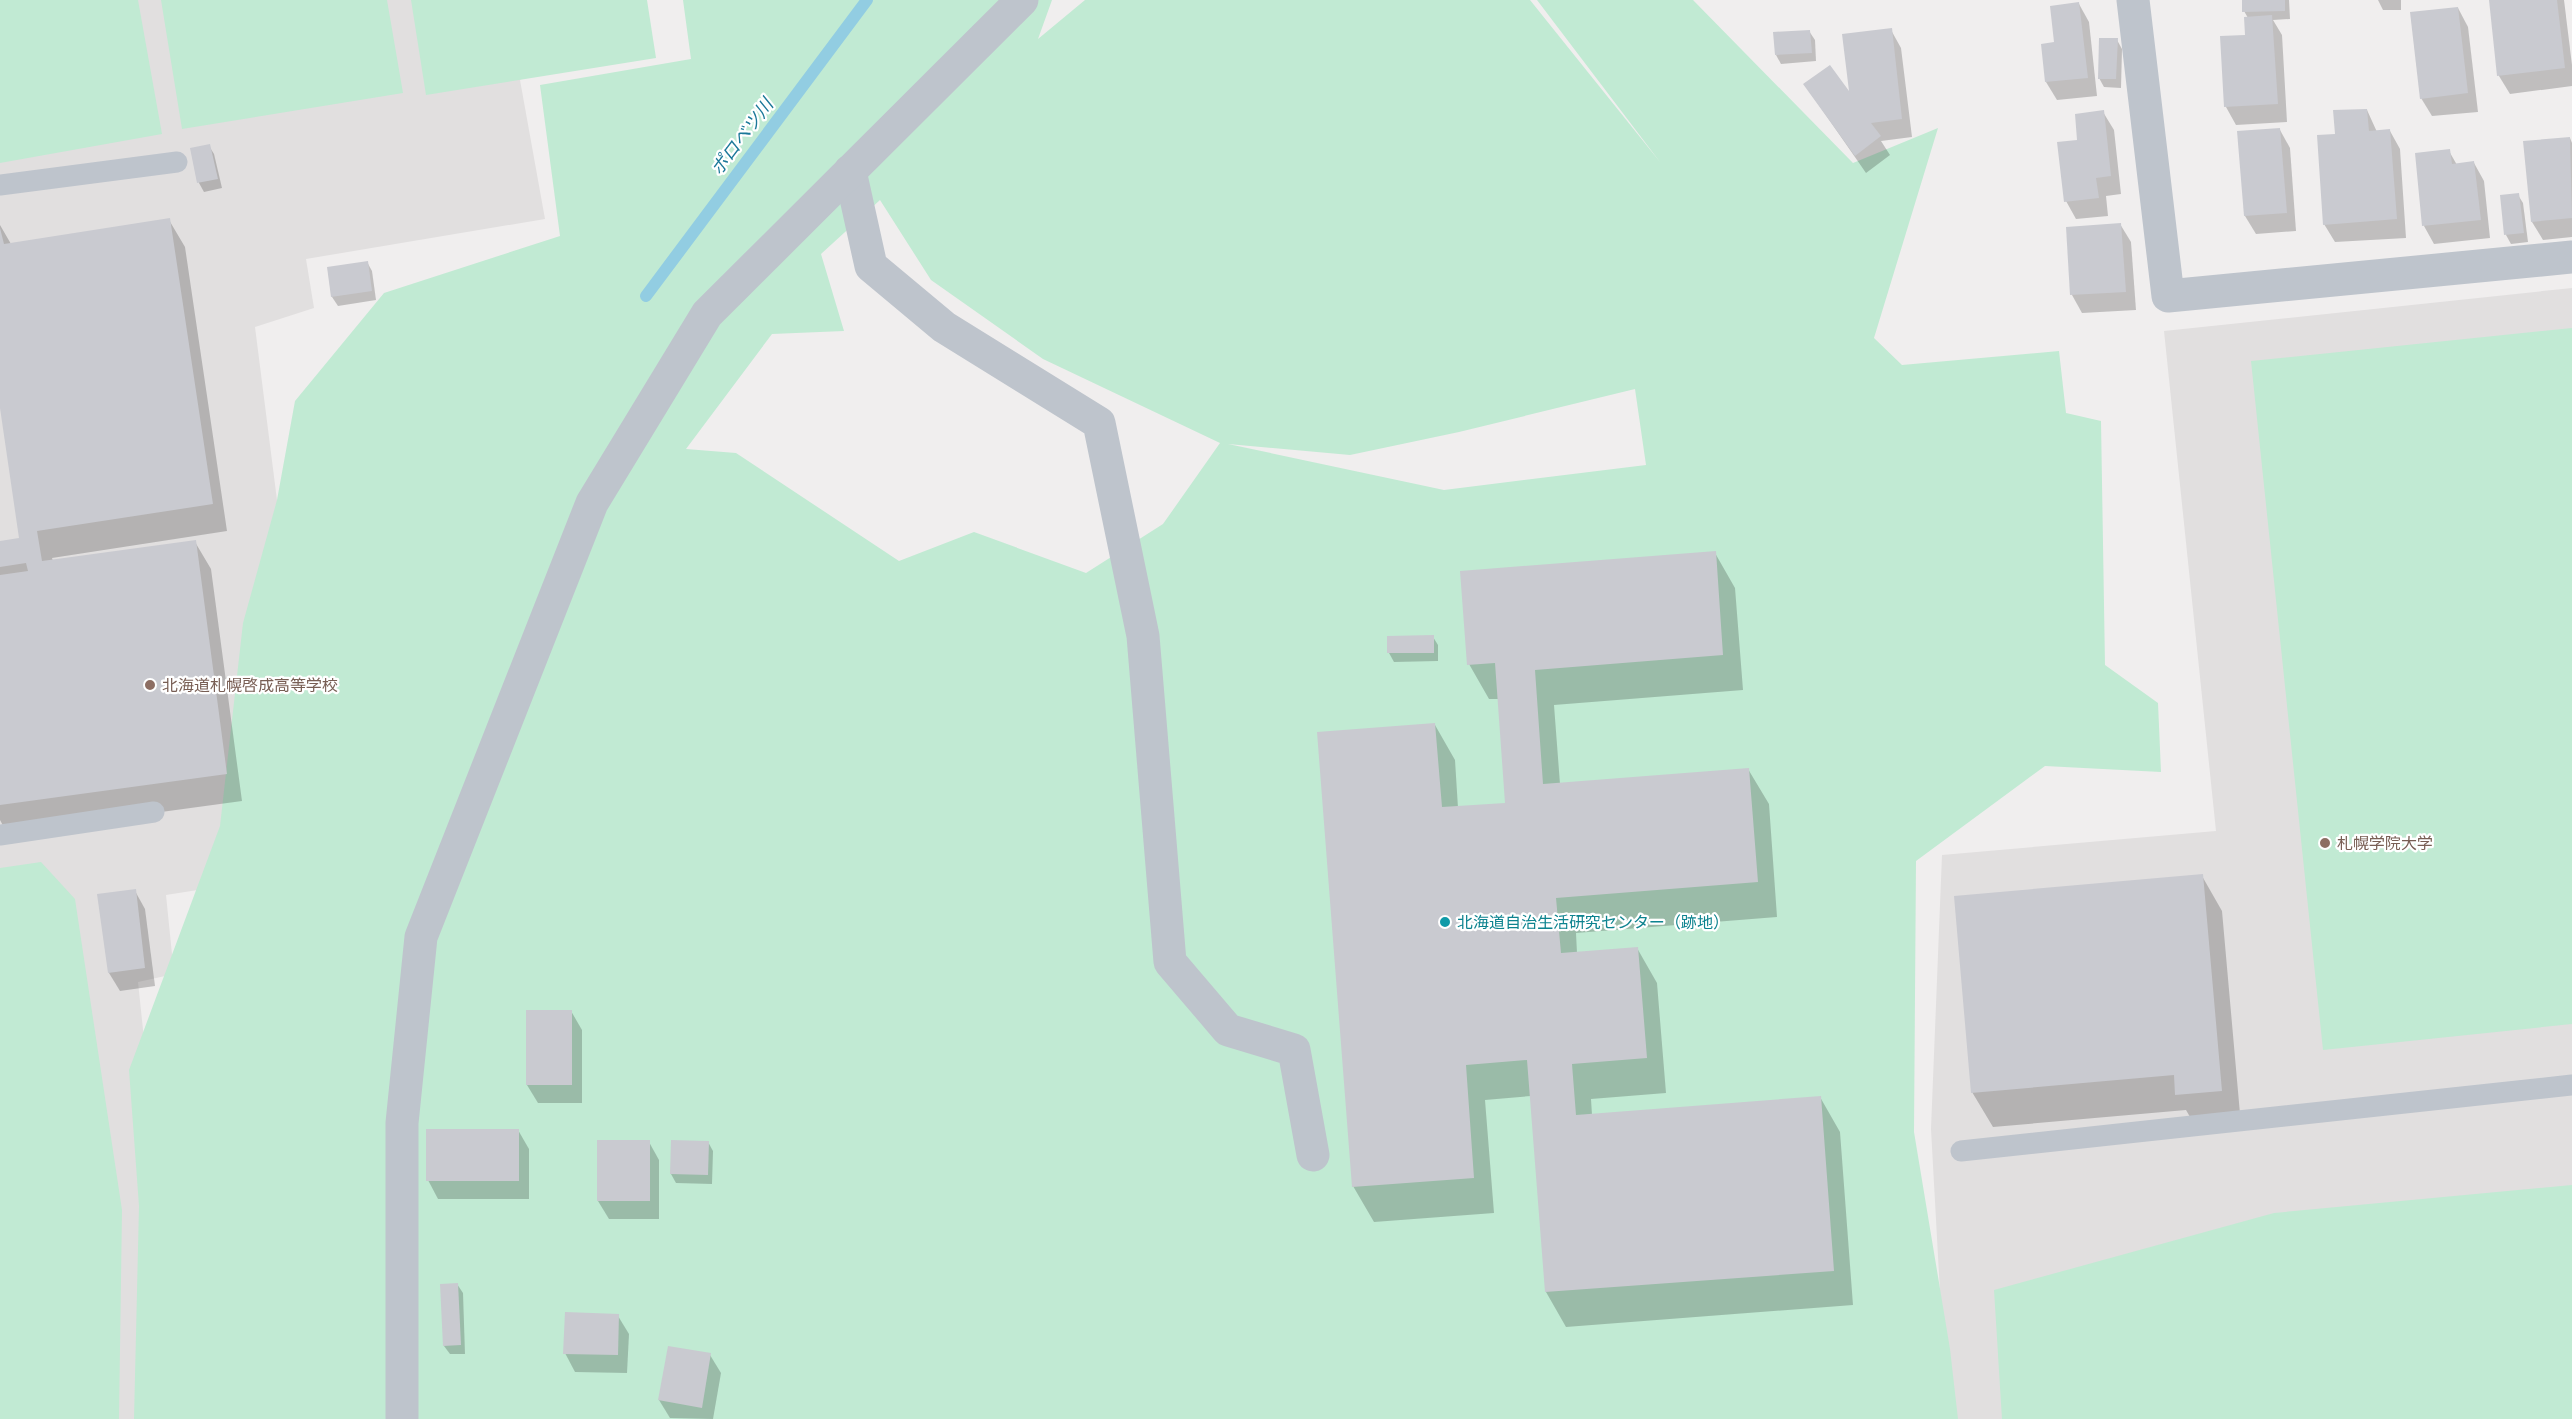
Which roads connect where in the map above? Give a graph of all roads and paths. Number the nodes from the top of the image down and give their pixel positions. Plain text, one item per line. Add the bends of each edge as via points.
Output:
1 (1022, 0) edge
2 (2133, 0) edge
3 (177, 162) dead end
4 (850, 171) junction
5 (0, 185) edge
6 (2572, 257) edge
7 (154, 812) dead end
8 (0, 835) edge
9 (2572, 1085) edge
10 (1961, 1151) dead end
11 (1313, 1155) dead end
12 (402, 1417) dead end

1 - 4 street
2 - 6 street via 2168,296
3 - 5 lane
4 - 11 street via 871,266 944,327 1099,423 1143,636 1170,962 1228,1030 1294,1050
4 - 12 street via 707,314 592,503 421,937 402,1123
7 - 8 lane
9 - 10 lane

